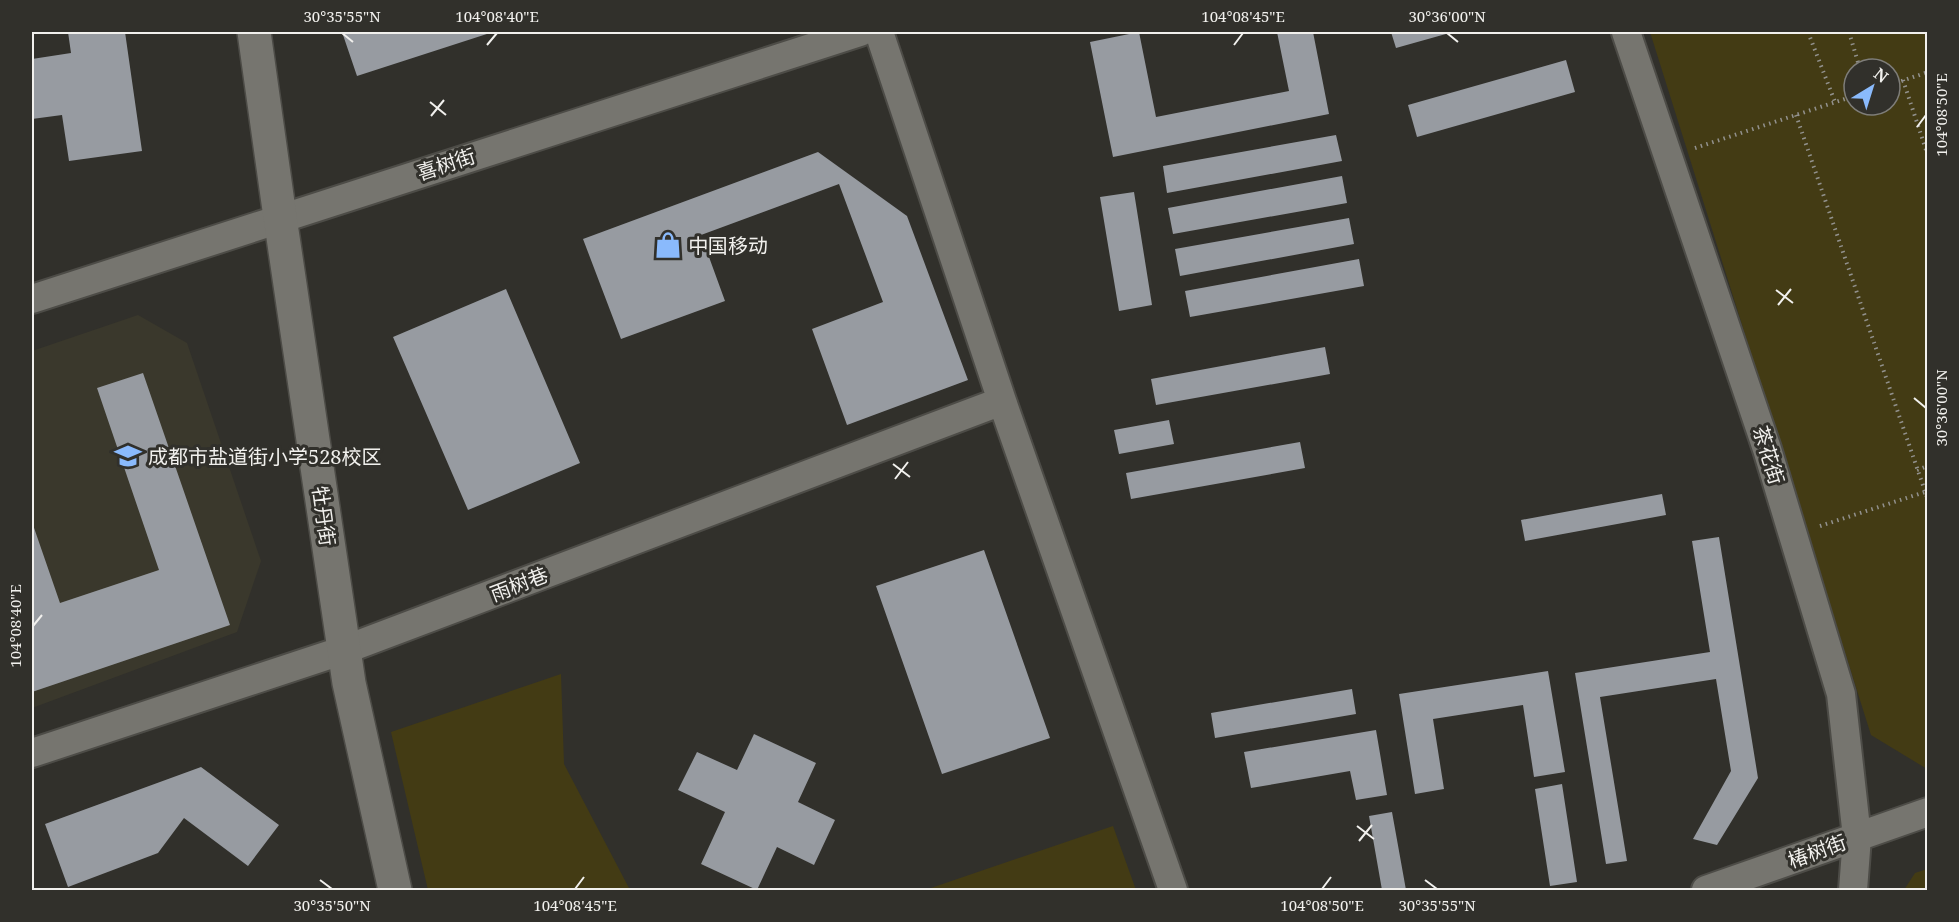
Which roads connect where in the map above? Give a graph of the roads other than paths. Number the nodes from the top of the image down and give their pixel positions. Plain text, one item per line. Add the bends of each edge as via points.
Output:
1 (254, 32) edge
2 (860, 32) edge
3 (879, 32) edge
4 (1626, 32) edge
5 (280, 217) junction
6 (32, 298) edge
7 (1002, 401) junction
8 (344, 650) junction
9 (32, 753) edge
10 (1928, 812) edge
11 (1857, 837) junction
12 (395, 891) edge
13 (1173, 891) edge
14 (1706, 891) edge
15 (1853, 891) edge

1 - 5 street, 牡丹街
2 - 5 street, 喜树街
3 - 7 street
4 - 11 street, 茶花街 via 1767,449 1841,694
5 - 6 street, 喜树街
5 - 8 street, 牡丹街
7 - 8 street, 雨树巷
7 - 13 street
8 - 9 street, 雨树巷
8 - 12 street, 牡丹街
10 - 11 street, 椿树街
11 - 14 street, 椿树街
11 - 15 street, 茶花街

